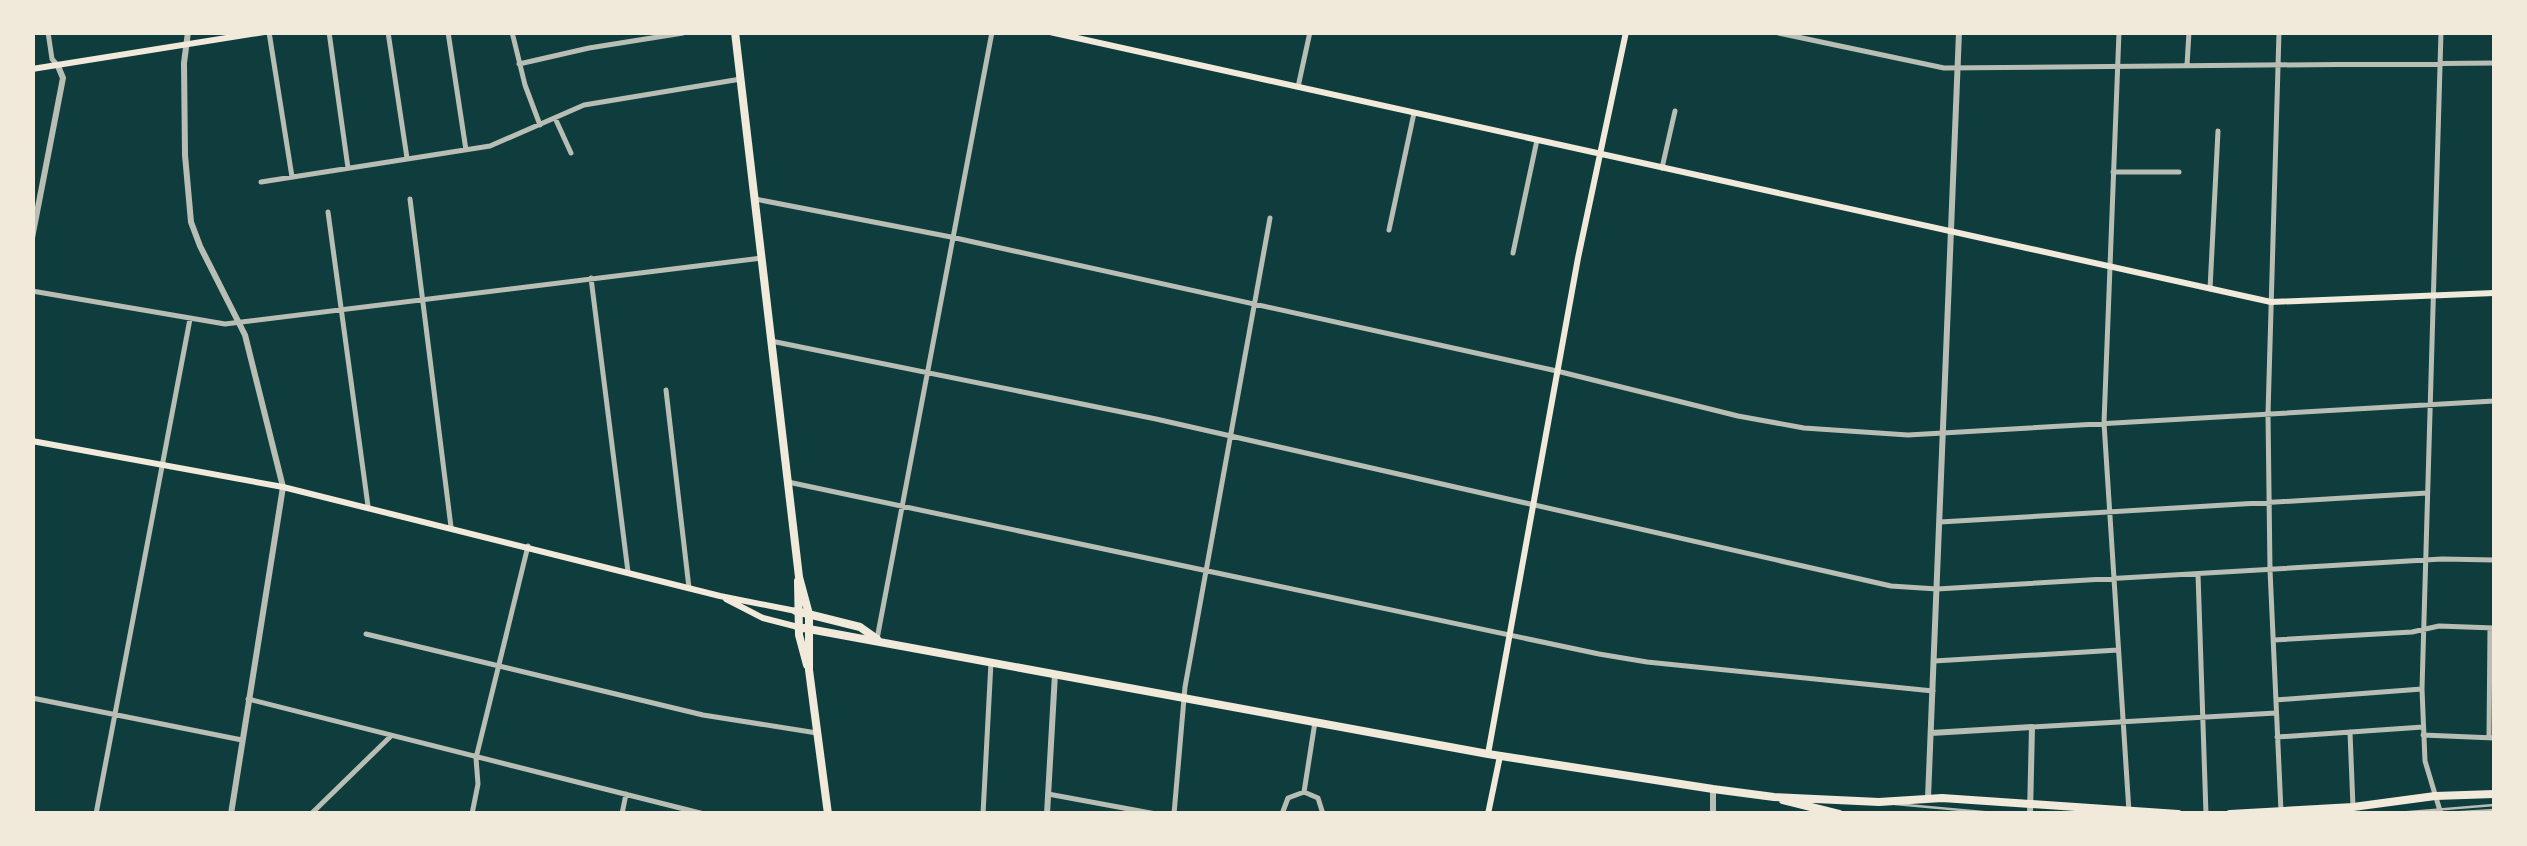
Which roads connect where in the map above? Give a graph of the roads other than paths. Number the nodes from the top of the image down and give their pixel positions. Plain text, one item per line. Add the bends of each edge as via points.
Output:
1 (48, 32) edge
2 (188, 32) edge
3 (266, 32) edge
4 (329, 32) edge
5 (388, 32) edge
6 (448, 32) edge
7 (512, 32) edge
8 (736, 32) edge
9 (992, 32) edge
10 (1050, 32) edge
11 (1310, 32) edge
12 (1626, 32) edge
13 (1774, 32) edge
14 (1960, 32) edge
15 (2119, 32) edge
16 (2189, 32) edge
17 (2279, 32) edge
18 (2442, 32) edge
19 (684, 33) edge
20 (186, 44) junction
21 (519, 64) junction
22 (2278, 64) junction
23 (2440, 64) junction
24 (2494, 64) edge
25 (2188, 65) junction
26 (58, 66) junction
27 (2117, 66) junction
28 (1958, 67) junction
29 (32, 70) edge
30 (741, 79) junction
31 (1298, 87) junction
32 (1675, 111) dead end
33 (1414, 113) junction
34 (555, 118) junction
35 (540, 125) junction
36 (2218, 131) dead end
37 (1537, 140) junction
38 (466, 150) junction
39 (571, 153) dead end
40 (1599, 154) junction
41 (408, 159) junction
42 (348, 168) junction
43 (1662, 168) junction
44 (2113, 172) junction
45 (2179, 172) dead end
46 (292, 177) junction
47 (262, 182) dead end
48 (755, 199) junction
49 (410, 200) dead end
50 (328, 212) dead end
51 (1270, 218) dead end
52 (1389, 230) dead end
53 (1952, 232) junction
54 (951, 237) junction
55 (32, 238) edge
56 (1513, 253) dead end
57 (762, 258) junction
58 (2110, 267) junction
59 (590, 278) junction
60 (2210, 289) junction
61 (32, 291) edge
62 (2494, 293) edge
63 (2433, 296) junction
64 (422, 299) junction
65 (2271, 302) junction
66 (1254, 305) junction
67 (341, 308) junction
68 (190, 319) junction
69 (239, 322) junction
70 (772, 341) junction
71 (927, 371) junction
72 (1557, 371) junction
73 (666, 390) dead end
74 (2494, 401) edge
75 (2430, 404) junction
76 (2268, 414) junction
77 (2104, 423) junction
78 (1944, 433) junction
79 (1231, 436) junction
80 (32, 441) edge
81 (162, 464) junction
82 (788, 482) junction
83 (283, 486) junction
84 (2427, 493) junction
85 (2270, 502) junction
86 (902, 505) junction
87 (368, 506) junction
88 (1532, 506) junction
89 (2110, 511) junction
90 (1940, 522) junction
91 (451, 526) junction
92 (528, 546) junction
93 (2425, 560) junction
94 (2494, 560) edge
95 (1207, 569) junction
96 (2270, 570) junction
97 (628, 572) junction
98 (2198, 574) junction
99 (799, 576) junction
100 (2113, 579) junction
101 (689, 588) junction
102 (1937, 589) junction
103 (720, 596) junction
104 (796, 611) junction
105 (809, 614) junction
106 (798, 627) junction
107 (2492, 628) edge
108 (810, 629) junction
109 (2424, 629) junction
110 (366, 634) dead end
111 (1508, 637) junction
112 (877, 639) junction
113 (2274, 640) junction
114 (2118, 650) junction
115 (992, 661) junction
116 (1934, 661) junction
117 (499, 666) junction
118 (810, 670) junction
119 (1055, 674) junction
120 (2492, 685) edge
121 (2422, 689) junction
122 (1933, 691) junction
123 (32, 698) edge
124 (1184, 698) junction
125 (248, 699) junction
126 (2276, 700) junction
127 (2276, 713) junction
128 (114, 714) junction
129 (2204, 717) junction
130 (1315, 722) junction
131 (2122, 722) junction
132 (2032, 727) junction
133 (2350, 732) junction
134 (2423, 732) junction
135 (817, 733) junction
136 (1931, 733) junction
137 (391, 736) junction
138 (2278, 738) junction
139 (2492, 738) edge
140 (242, 740) junction
141 (1488, 754) junction
142 (1500, 756) junction
143 (476, 758) junction
144 (1713, 790) junction
145 (1304, 792) junction
146 (626, 794) junction
147 (1048, 794) junction
148 (2494, 794) edge
149 (2435, 796) junction
150 (1774, 797) junction
151 (1928, 803) junction
152 (2353, 807) junction
153 (2494, 808) edge
154 (2030, 809) edge
155 (2440, 811) edge
156 (2129, 812) edge
157 (2281, 812) edge
158 (1828, 813) edge
159 (96, 814) edge
160 (230, 814) edge
161 (311, 814) edge
162 (472, 814) edge
163 (622, 814) edge
164 (704, 814) edge
165 (828, 814) edge
166 (983, 814) edge
167 (1047, 814) edge
168 (1156, 814) edge
169 (1174, 814) edge
170 (1282, 814) edge
171 (1323, 814) edge
172 (1488, 814) edge
173 (1713, 814) edge
174 (1839, 814) edge
175 (1872, 814) edge
176 (1937, 814) edge
177 (2005, 814) edge
178 (2178, 814) edge
179 (2206, 814) edge
180 (2230, 814) edge
181 (2386, 814) edge
182 (2430, 814) edge

1 - 26 street
2 - 20 street
3 - 20 main road
3 - 46 street
4 - 42 street
5 - 41 street
6 - 38 street
7 - 21 street
8 - 30 main road
9 - 54 street
10 - 31 main road
11 - 31 street
12 - 40 main road
13 - 28 street
14 - 28 street
15 - 27 street
16 - 25 street
17 - 22 street
18 - 23 street
19 - 21 street
20 - 26 main road
20 - 69 street via 191,222
21 - 35 street
22 - 23 street
22 - 25 street
22 - 65 street
23 - 24 street
23 - 63 street
25 - 27 street
26 - 29 main road
26 - 55 street via 63,78
27 - 28 street
27 - 44 street
28 - 53 street
30 - 34 street via 584,105
30 - 48 main road
31 - 33 main road
32 - 43 street
33 - 37 main road
33 - 52 street
34 - 35 street
34 - 39 street
35 - 38 street via 500,144
36 - 60 street
37 - 40 main road
37 - 56 street
38 - 41 street
40 - 43 main road
40 - 72 main road
41 - 42 street
42 - 46 street
43 - 53 main road
44 - 45 street
44 - 58 street
46 - 47 street
48 - 54 street
48 - 57 main road
49 - 64 street
50 - 67 street
51 - 66 street
53 - 58 main road
53 - 78 street
54 - 66 street
54 - 71 street
57 - 59 street
57 - 70 main road
58 - 60 main road
58 - 77 street
59 - 64 street
59 - 97 street
60 - 65 main road
61 - 68 street
62 - 63 main road
63 - 65 main road
63 - 75 street
64 - 67 street
64 - 91 street
65 - 76 street
66 - 72 street
66 - 79 street
67 - 69 street
67 - 87 street
68 - 69 street
68 - 81 street
69 - 83 street
70 - 71 street
70 - 82 main road
71 - 79 street
71 - 86 street
72 - 78 street via 1804,428
72 - 88 main road
73 - 101 street
74 - 75 street
75 - 76 street
75 - 84 street
76 - 77 street
76 - 85 street
77 - 78 street
77 - 89 street
78 - 90 street
79 - 88 street
79 - 95 street
80 - 81 main road
81 - 83 main road
81 - 128 street
82 - 86 street
82 - 99 main road
83 - 87 main road
83 - 125 street
84 - 85 street
84 - 93 street
85 - 89 street
85 - 96 street
86 - 95 street
86 - 112 street
87 - 91 main road
88 - 102 street via 1880,584
88 - 111 main road
89 - 90 street
89 - 100 street
90 - 102 street
91 - 92 main road
92 - 97 main road
92 - 117 street
93 - 94 street
93 - 96 street
93 - 109 street
95 - 111 street
95 - 124 street
96 - 98 street
96 - 113 street
97 - 101 main road
98 - 100 street
98 - 129 street
99 - 104 main road
99 - 105 main road
100 - 102 street
100 - 114 street
101 - 103 main road
102 - 116 street
103 - 104 main road
103 - 106 main road
104 - 105 main road
104 - 106 main road
105 - 108 main road
105 - 112 main road via 860,627
106 - 108 main road
106 - 118 main road
107 - 109 street
107 - 120 street
108 - 112 main road
108 - 118 main road
109 - 113 street
109 - 121 street
110 - 117 street
111 - 122 street via 1647,662
111 - 141 main road
112 - 115 main road
113 - 126 street
114 - 116 street
114 - 131 street
115 - 119 main road
115 - 166 street
116 - 122 street
117 - 135 street via 718,718
117 - 143 street
118 - 135 main road
119 - 124 main road
119 - 147 street
120 - 139 street
121 - 126 street
121 - 134 street
122 - 136 street
123 - 128 street
124 - 130 main road
124 - 169 street
125 - 137 street
125 - 140 street
126 - 127 street
127 - 129 street
127 - 138 street
128 - 140 street
128 - 159 street
129 - 131 street
129 - 179 street
130 - 141 main road
130 - 145 street
131 - 132 street
131 - 156 street
132 - 136 street
132 - 154 street
133 - 134 street
133 - 138 street
133 - 152 street
134 - 139 street
134 - 149 street
135 - 165 main road
136 - 151 street
137 - 143 street
137 - 161 street
138 - 157 street
140 - 160 street
141 - 142 main road
142 - 144 main road
142 - 172 main road
143 - 146 street
143 - 162 street
144 - 150 main road
144 - 173 street
145 - 170 street via 1290,796
145 - 171 street via 1318,798
146 - 163 street
146 - 164 street
147 - 167 street
147 - 168 street
148 - 149 main road
149 - 152 main road
149 - 155 street
150 - 151 main road
150 - 158 main road
151 - 154 main road
151 - 177 lane
152 - 157 main road
153 - 155 lane
154 - 156 main road
155 - 181 lane
155 - 182 lane
156 - 178 main road
157 - 180 main road
158 - 174 main road
175 - 176 lane

